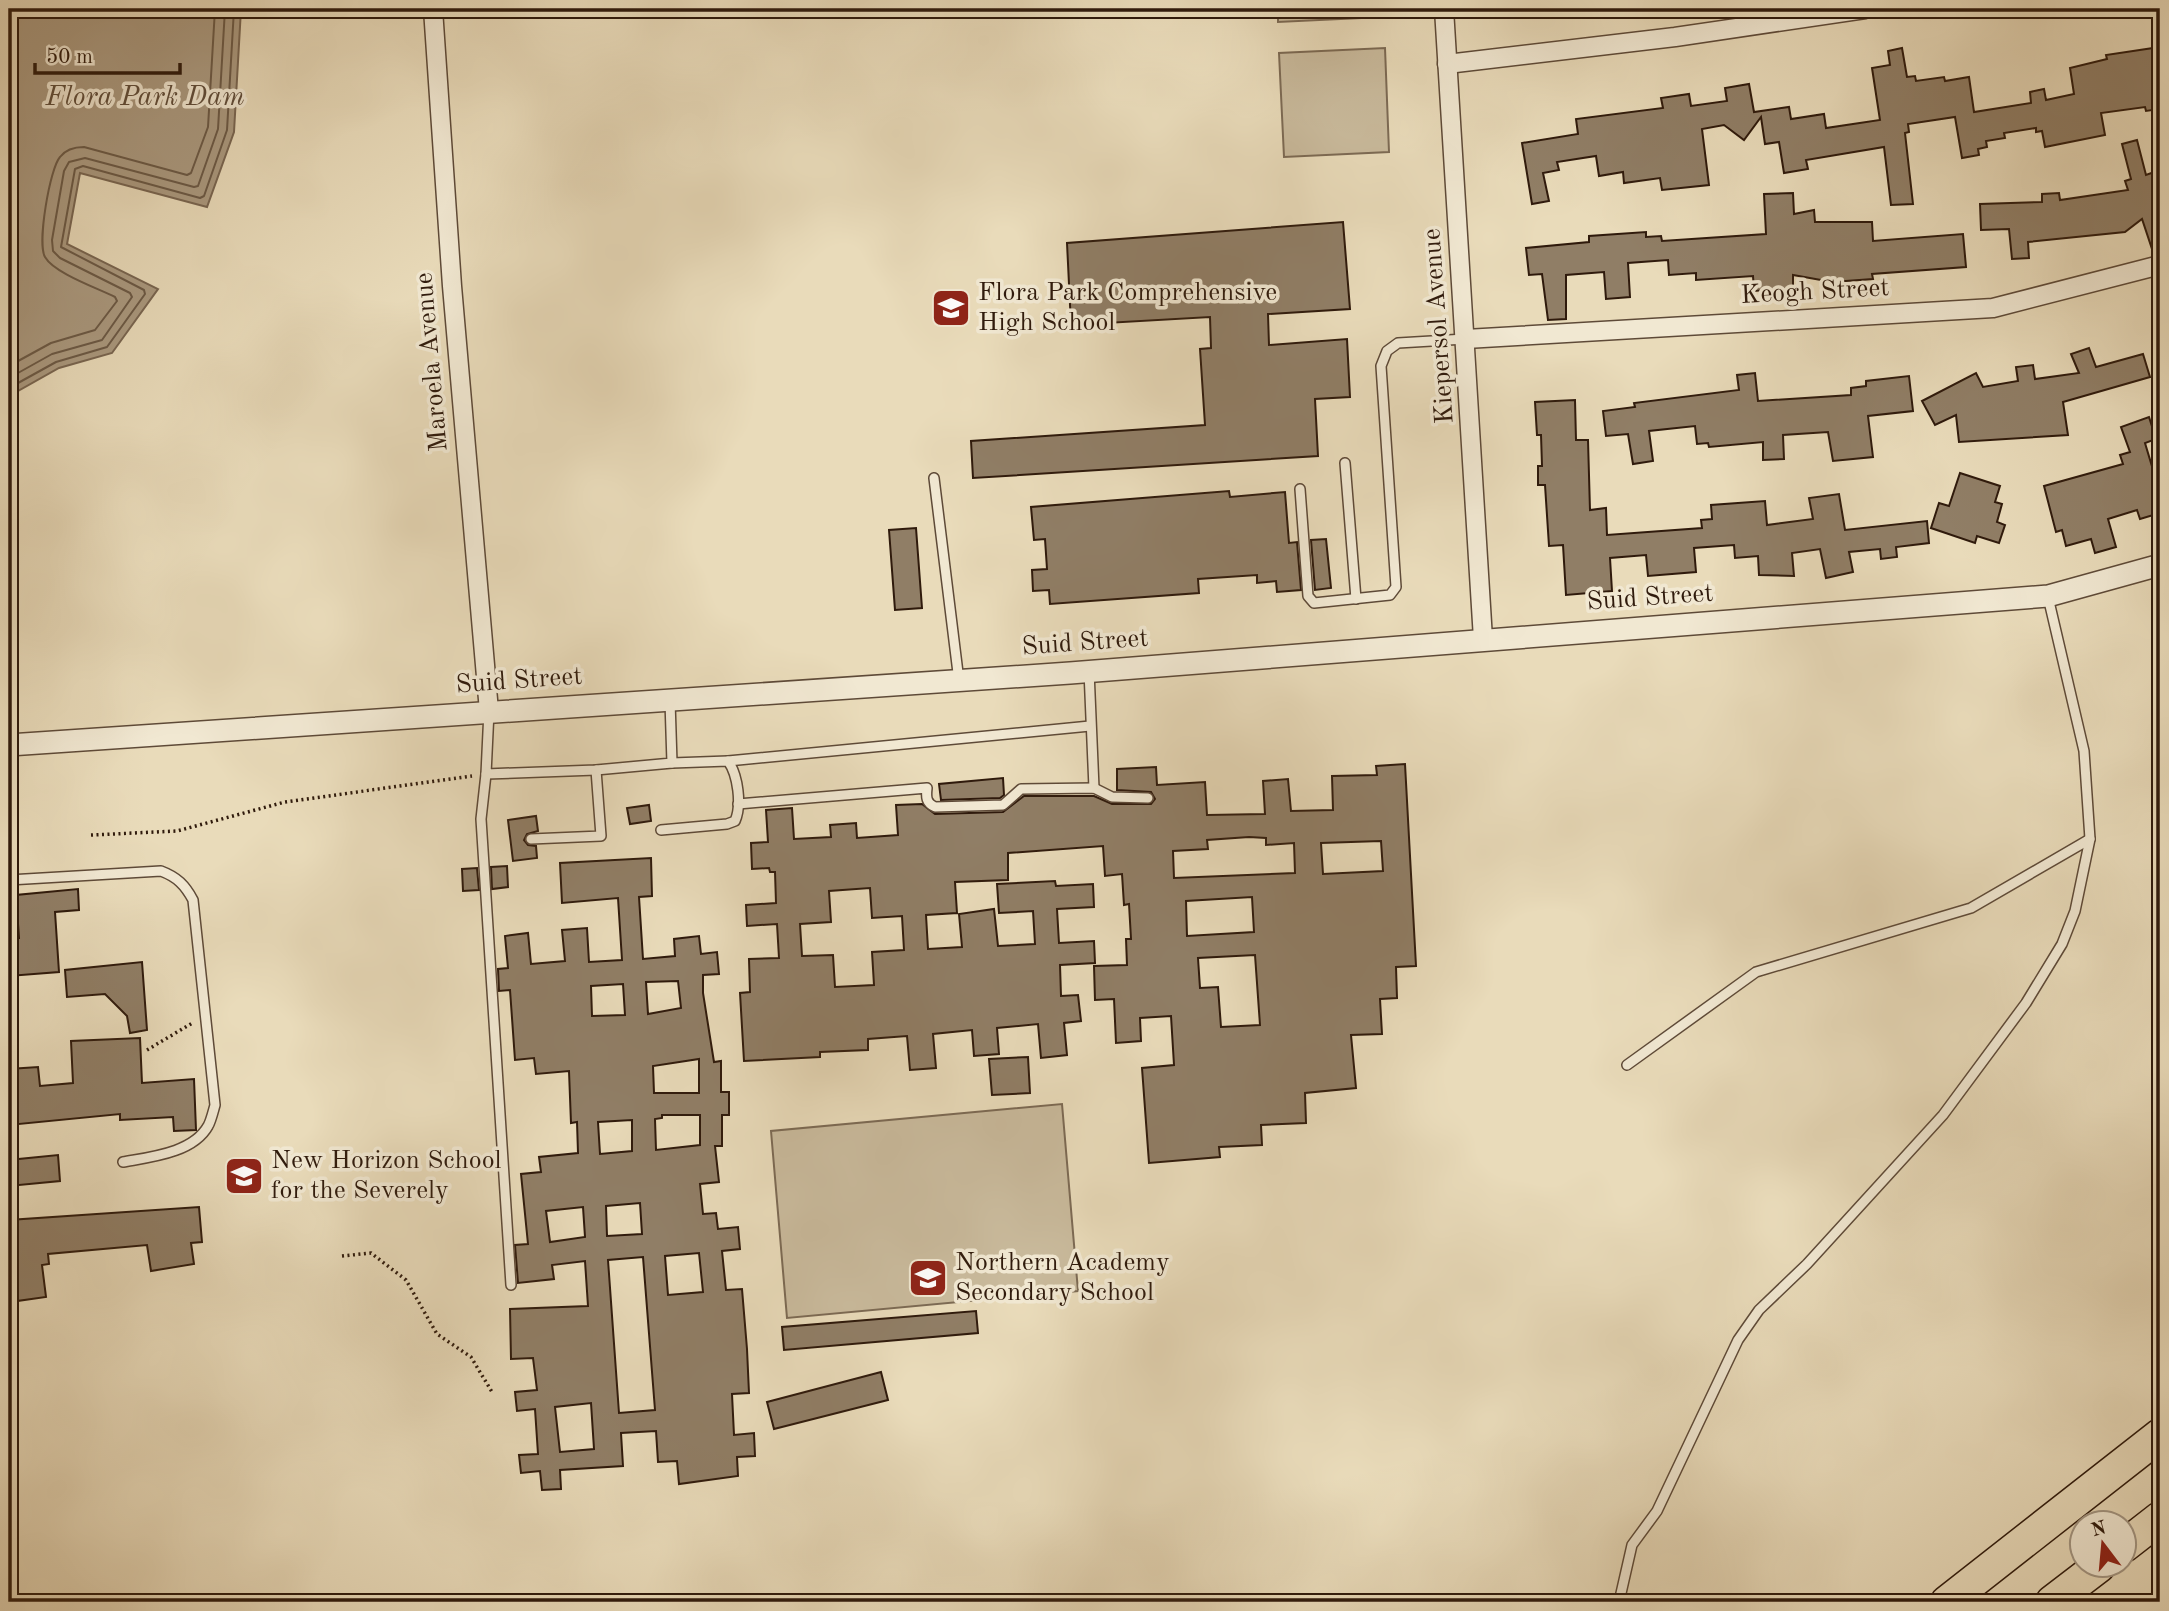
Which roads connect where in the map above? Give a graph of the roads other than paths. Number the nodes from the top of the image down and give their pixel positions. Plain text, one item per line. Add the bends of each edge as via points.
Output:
1 (433, 9) edge
2 (1444, 9) edge
3 (1865, 9) edge
4 (1447, 64) junction
5 (2160, 265) edge
6 (1466, 339) junction
7 (1345, 463) dead end
8 (934, 478) dead end
9 (1300, 489) dead end
10 (2160, 565) edge
11 (2048, 596) junction
12 (1356, 599) junction
13 (1483, 639) junction
14 (1089, 671) junction
15 (959, 681) junction
16 (670, 700) junction
17 (489, 711) junction
18 (1090, 726) junction
19 (9, 745) edge
20 (727, 761) junction
21 (672, 764) junction
22 (596, 770) junction
23 (486, 774) junction
24 (1094, 788) junction
25 (1148, 798) dead end
26 (738, 804) junction
27 (661, 830) dead end
28 (531, 839) dead end
29 (2090, 839) junction
30 (9, 880) edge
31 (1627, 1065) dead end
32 (123, 1162) dead end
33 (511, 1285) dead end
34 (2160, 1435) edge
35 (2160, 1517) edge
36 (2138, 1534) edge
37 (2081, 1580) edge
38 (1619, 1602) edge
39 (1947, 1602) edge
40 (2053, 1602) edge

1 - 17 street, Maroela Avenue
2 - 4 street, Kiepersol Avenue
3 - 4 street
4 - 6 street, Kiepersol Avenue
5 - 6 street, Keogh Street via 1993,309
6 - 12 lane via 1398,343 1387,351 1381,366 1396,587 1390,595
6 - 13 street, Kiepersol Avenue
7 - 12 lane
8 - 15 lane
9 - 12 lane via 1308,596 1314,603
10 - 11 street, Suid Street
11 - 13 street, Suid Street
11 - 29 lane via 2084,751
13 - 14 street, Suid Street
14 - 15 street, Suid Street
14 - 18 lane
15 - 16 street, Suid Street
16 - 17 street, Suid Street
16 - 21 lane
17 - 19 street, Suid Street
17 - 23 lane
18 - 20 lane
18 - 24 lane
20 - 21 lane
20 - 26 lane via 734,769
21 - 22 lane
22 - 23 lane
22 - 28 lane via 601,836
23 - 33 lane via 481,819
24 - 25 lane via 1112,797
24 - 26 lane via 1021,789 1003,805 935,807 926,797 927,788
26 - 27 lane via 735,821
29 - 31 lane via 1971,908 1756,972
29 - 38 lane via 2071,922 2026,1003 1943,1115 1759,1310 1738,1340 1657,1511 1632,1545
30 - 32 lane via 146,869 174,876 193,900 215,1105 208,1128 190,1143 166,1154
34 - 39 highway
35 - 36 highway
37 - 40 highway

